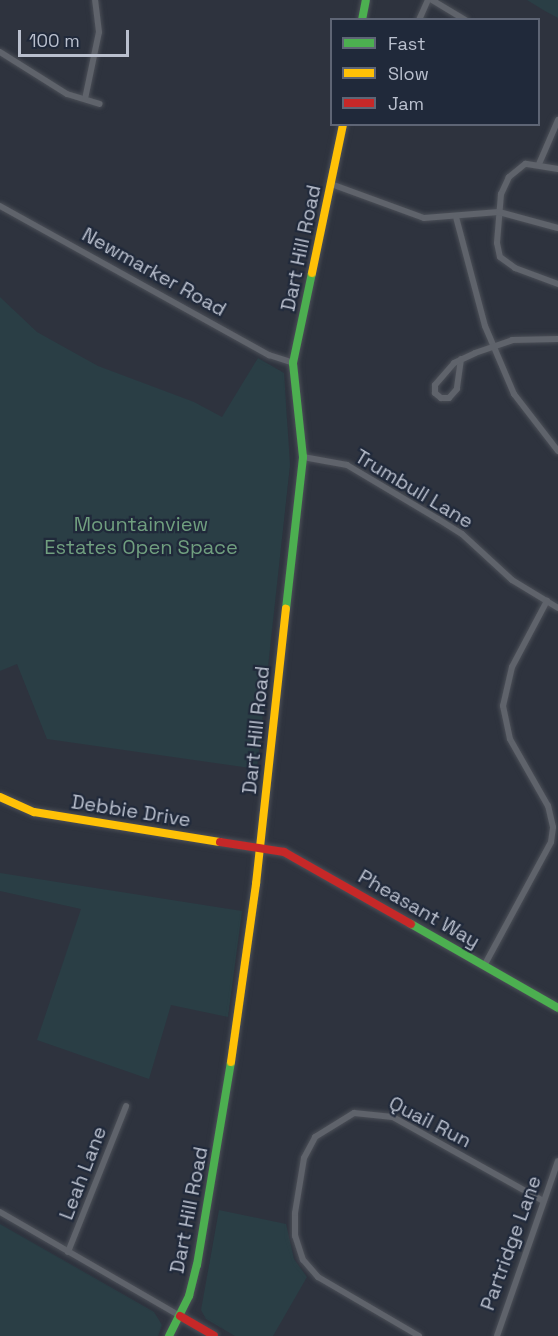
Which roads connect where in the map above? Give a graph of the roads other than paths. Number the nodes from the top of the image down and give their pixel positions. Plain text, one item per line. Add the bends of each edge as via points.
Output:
1 (95, 0) edge
2 (366, 0) edge
3 (430, 0) edge
4 (362, 18) edge
5 (420, 18) edge
6 (462, 18) edge
7 (0, 52) edge
8 (85, 99) junction
9 (99, 104) dead end
10 (558, 120) edge
11 (343, 126) edge
12 (539, 164) junction
13 (558, 169) edge
14 (331, 184) junction
15 (0, 206) edge
16 (499, 212) junction
17 (456, 217) junction
18 (558, 228) edge
19 (558, 284) edge
20 (558, 339) edge
21 (495, 347) junction
22 (461, 359) junction
23 (293, 363) junction
24 (558, 451) edge
25 (303, 457) junction
26 (547, 602) junction
27 (558, 608) edge
28 (0, 798) edge
29 (556, 827) edge
30 (260, 848) junction
31 (484, 966) junction
32 (558, 1008) edge
33 (126, 1106) dead end
34 (558, 1161) edge
35 (543, 1201) junction
36 (0, 1212) edge
37 (68, 1252) junction
38 (180, 1316) junction
39 (169, 1336) edge
40 (214, 1336) edge
41 (419, 1336) edge
42 (497, 1336) edge

1 - 8 street via 99,32
2 - 4 main road
3 - 5 street
3 - 6 street
7 - 8 street via 67,94
8 - 9 street
10 - 12 street
11 - 14 main road, Dart Hill Road
12 - 13 street
12 - 16 street via 525,164 509,177 501,194
14 - 17 street via 408,214
14 - 23 main road, Dart Hill Road
15 - 23 street, Newmarker Road via 269,355
16 - 17 street
16 - 18 street
16 - 19 street via 500,257
17 - 21 street via 485,326
20 - 21 street via 512,340
21 - 22 street
21 - 24 street via 514,393
22 - 22 street via 457,389 449,398 441,398 435,393 435,385
23 - 25 main road, Dart Hill Road
25 - 26 street, Trumbull Lane via 347,465 428,513 462,534 512,580
25 - 30 main road, Dart Hill Road
26 - 27 street, Trumbull Lane
26 - 29 street via 512,667 503,706 510,739
28 - 30 main road, Debbie Drive via 34,812
29 - 31 street via 545,859
30 - 31 main road, Pheasant Way via 284,852 307,862
30 - 38 main road, Dart Hill Road via 215,1172 197,1265
31 - 32 main road, Pheasant Way
33 - 37 street, Leah Lane
34 - 35 street, Partridge Lane
35 - 41 street, Quail Run via 393,1118 354,1113 315,1137 304,1158 295,1213 295,1236 303,1260 318,1278
35 - 42 street, Partridge Lane
36 - 37 street
37 - 38 street
38 - 39 main road, Dart Hill Road
38 - 40 main road

